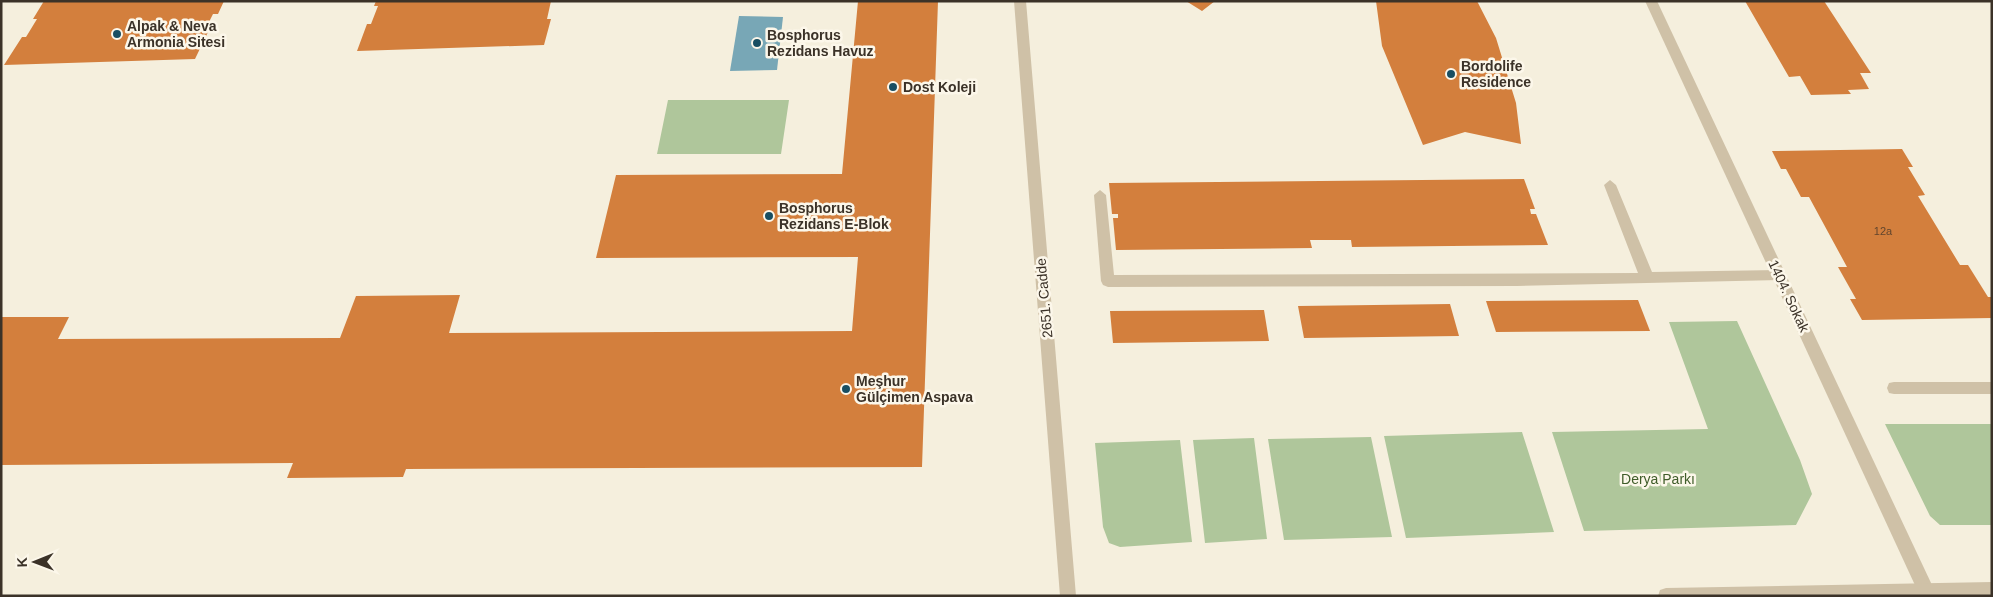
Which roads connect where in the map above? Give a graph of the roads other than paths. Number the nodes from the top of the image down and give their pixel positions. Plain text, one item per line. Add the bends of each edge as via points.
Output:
1 (1020, 1) edge
2 (1651, 1) edge
3 (1610, 185) dead end
4 (1100, 195) dead end
5 (1779, 276) junction
6 (1647, 278) junction
7 (1894, 388) dead end
8 (1992, 388) edge
9 (1992, 590) edge
10 (1926, 591) junction
11 (1885, 594) edge
12 (1068, 596) edge
13 (1666, 596) edge

1 - 12 street, 2651. Cadde
2 - 5 street, 1404. Sokak
3 - 6 street
4 - 6 street via 1108,282
5 - 6 street
5 - 10 street, 1404. Sokak
7 - 8 street
9 - 10 street
10 - 11 street
11 - 13 street

